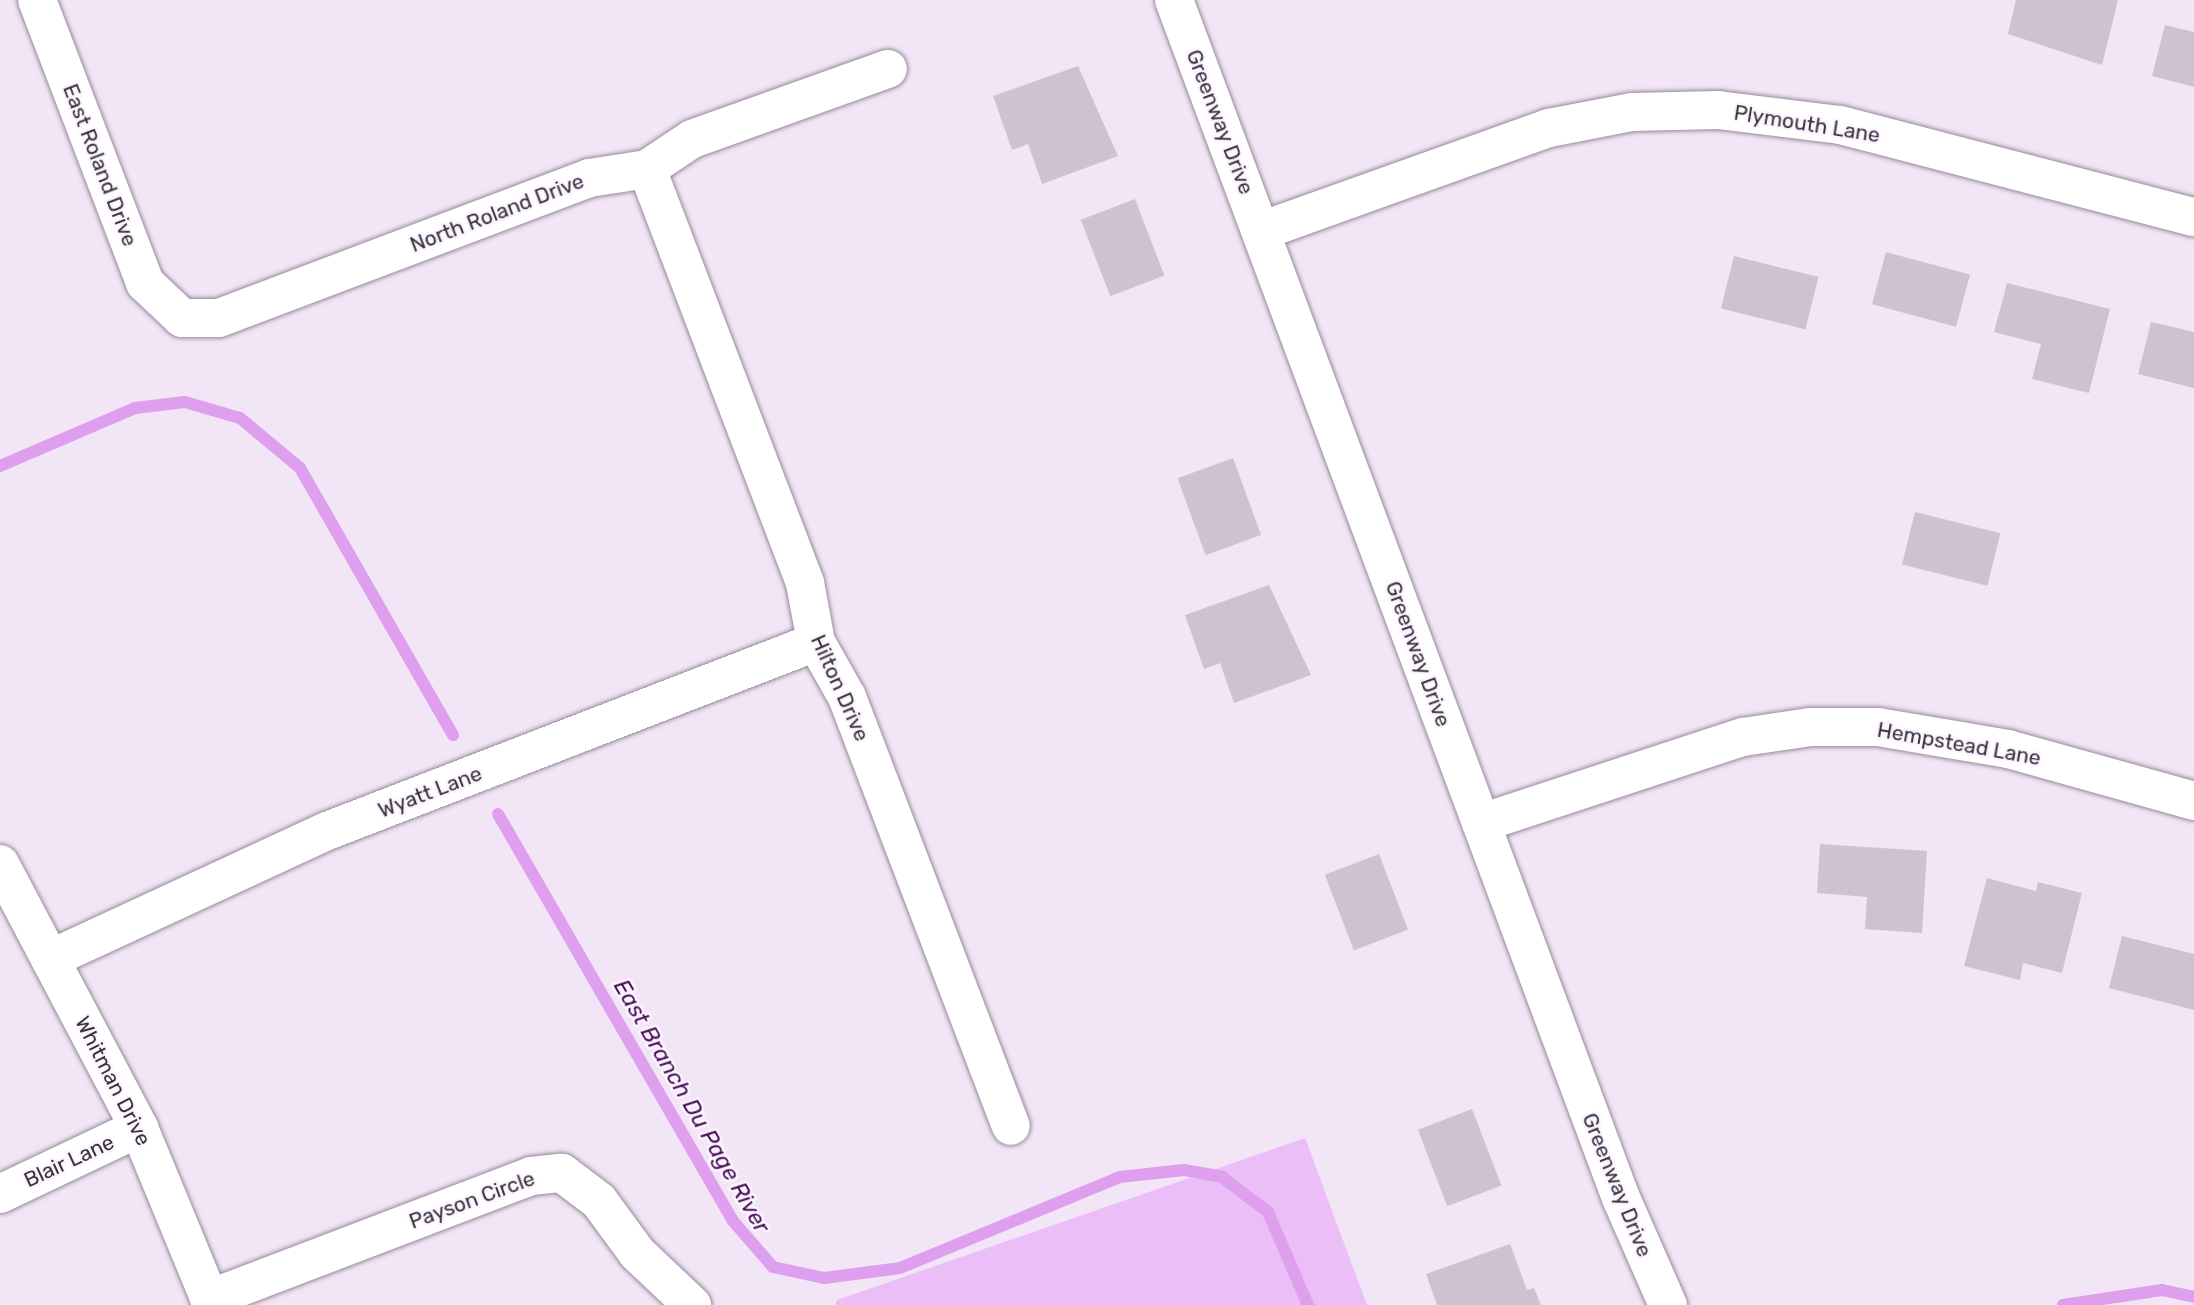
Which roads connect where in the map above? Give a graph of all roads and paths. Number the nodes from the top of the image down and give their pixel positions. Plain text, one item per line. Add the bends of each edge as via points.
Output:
1 (37, 0) edge
2 (1174, 0) edge
3 (888, 69) dead end
4 (647, 169) junction
5 (2194, 217) edge
6 (1261, 231) junction
7 (182, 318) joint
8 (816, 642) junction
9 (2194, 801) edge
10 (1481, 823) junction
11 (0, 863) edge
12 (50, 960) junction
13 (1011, 1126) dead end
14 (139, 1128) junction
15 (0, 1194) edge
16 (210, 1302) edge
17 (692, 1305) edge
18 (1668, 1305) edge

1 - 7 street, East Roland Drive via 145,283
2 - 6 street, Greenway Drive
3 - 4 street, North Roland Drive via 692,139
4 - 7 street, North Roland Drive via 589,178 219,318
4 - 8 street, Hilton Drive via 805,583
5 - 6 street, Plymouth Lane via 1840,125 1718,110 1632,112 1549,128
6 - 10 street, Greenway Drive
8 - 12 street, Wyatt Lane via 316,835
8 - 13 street, Hilton Drive via 847,697
9 - 10 street, Hempstead Lane via 2008,749 1878,727 1811,727 1743,737
10 - 18 street, Greenway Drive via 1621,1198
11 - 12 street, Whitman Drive
12 - 14 street, Whitman Drive
14 - 15 street, Blair Lane
14 - 16 street, Whitman Drive
16 - 17 street, Payson Circle via 531,1176 562,1173 599,1201 637,1253

